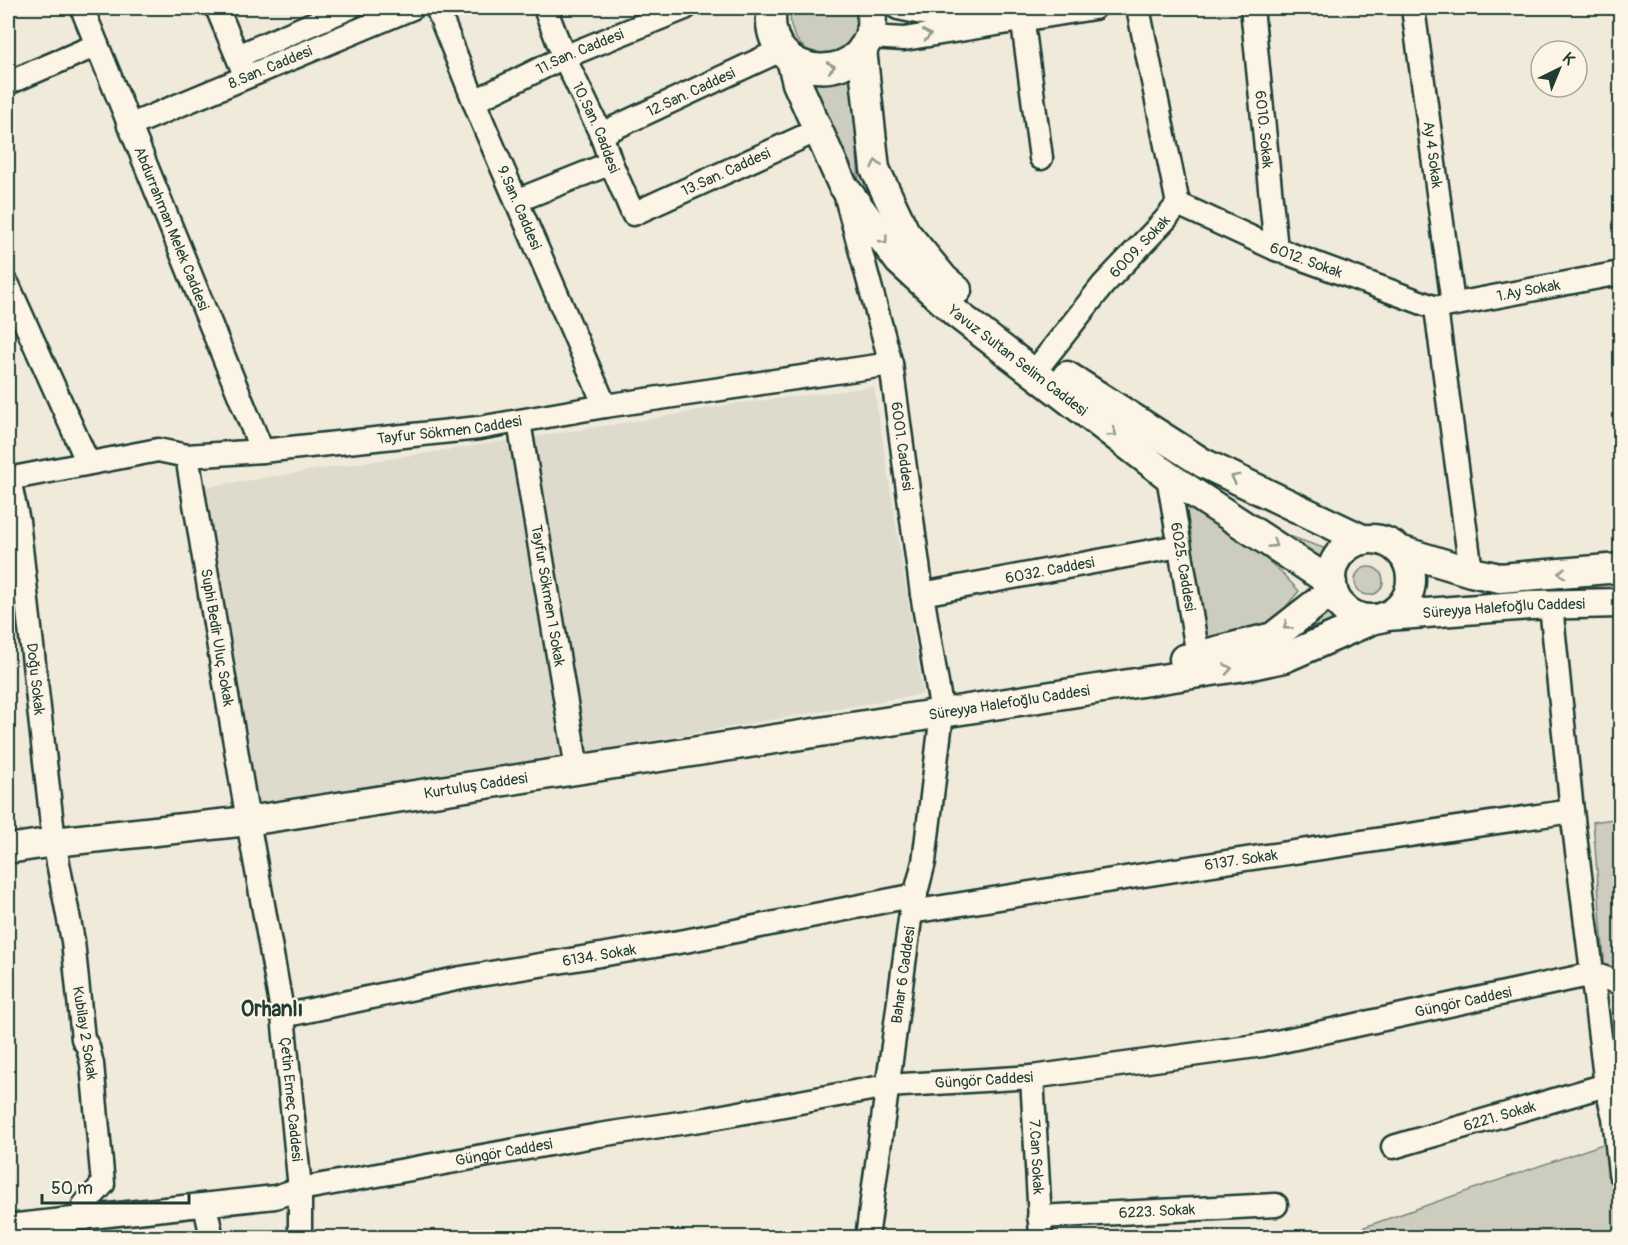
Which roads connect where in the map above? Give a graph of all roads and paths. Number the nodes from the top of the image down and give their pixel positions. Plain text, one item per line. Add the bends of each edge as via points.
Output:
1 (82, 8) edge
2 (217, 8) edge
3 (412, 8) edge
4 (437, 8) edge
5 (545, 8) edge
6 (685, 8) edge
7 (758, 8) edge
8 (871, 8) edge
9 (898, 8) edge
10 (1094, 8) edge
11 (1138, 8) edge
12 (1252, 8) edge
13 (1413, 8) edge
14 (338, 10) edge
15 (928, 11) edge
16 (1016, 11) edge
17 (779, 38) edge
18 (866, 43) junction
19 (97, 45) junction
20 (238, 56) junction
21 (564, 57) junction
22 (246, 77) junction
23 (8, 82) edge
24 (475, 101) junction
25 (129, 126) junction
26 (818, 129) junction
27 (601, 134) junction
28 (1041, 158) dead end
29 (610, 163) junction
30 (842, 184) junction
31 (516, 201) junction
32 (1178, 204) junction
33 (633, 214) joint
34 (1276, 249) junction
35 (1620, 273) edge
36 (8, 285) edge
37 (1444, 306) junction
38 (1043, 361) junction
39 (891, 364) junction
40 (605, 406) junction
41 (519, 422) junction
42 (261, 451) junction
43 (187, 456) junction
44 (88, 463) junction
45 (1168, 476) junction
46 (8, 478) edge
47 (1364, 540) junction
48 (1179, 546) junction
49 (1399, 550) junction
50 (1620, 568) edge
51 (1471, 572) junction
52 (1333, 586) junction
53 (922, 594) junction
54 (1620, 603) edge
55 (1551, 606) junction
56 (1380, 618) junction
57 (1198, 656) junction
58 (942, 713) junction
59 (578, 769) junction
60 (1572, 811) junction
61 (248, 821) junction
62 (54, 842) junction
63 (8, 849) edge
64 (914, 904) junction
65 (1593, 974) junction
66 (1620, 983) edge
67 (283, 1016) junction
68 (1032, 1077) junction
69 (1606, 1085) junction
70 (887, 1086) junction
71 (1393, 1147) dead end
72 (1620, 1173) edge
73 (300, 1189) junction
74 (204, 1205) junction
75 (1276, 1205) dead end
76 (85, 1218) junction
77 (8, 1226) edge
78 (1040, 1227) edge
79 (212, 1238) edge
80 (300, 1238) edge
81 (867, 1238) edge

1 - 19 street, Abdurrahman Melek Caddesi
2 - 20 street
3 - 22 street, 8.San. Caddesi
4 - 24 street, 9.San. Caddesi
5 - 21 street, 10.San. Caddesi
6 - 21 street, 11.San. Caddesi
7 - 17 main road, Yavuz Sultan Selim Caddesi
8 - 18 main road, Yavuz Sultan Selim Caddesi
9 - 15 street
10 - 16 street
11 - 32 street, 6009. Sokak
12 - 34 street, 6010. Sokak
13 - 37 street, Ay 4 Sokak
14 - 20 street, 8.San. Caddesi
15 - 16 street
18 -> 16 street via 904,39
16 - 28 street
17 -> 18 main road via 802,66 815,69 842,66
17 - 26 main road, Yavuz Sultan Selim Caddesi
17 - 27 street, 12.San. Caddesi
38 -> 18 main road, Yavuz Sultan Selim Caddesi via 944,279 905,232 875,169
19 - 23 street
19 - 25 street, Abdurrahman Melek Caddesi
20 - 22 street
21 - 24 street, 11.San. Caddesi
21 - 27 street, 10.San. Caddesi
22 - 25 street, 8.San. Caddesi
24 - 31 street, 9.San. Caddesi
25 - 42 street, Abdurrahman Melek Caddesi
26 - 30 main road, Yavuz Sultan Selim Caddesi
26 - 33 street, 13.San. Caddesi
27 - 29 street, 10.San. Caddesi
29 - 31 street
29 - 33 street, 10.San. Caddesi
30 - 39 street, 6001. Caddesi
30 -> 45 main road, Yavuz Sultan Selim Caddesi via 899,261 957,314
31 - 40 street, 9.San. Caddesi
32 - 34 street, 6012. Sokak
32 - 38 street, 6009. Sokak via 1103,285
34 - 37 street, 6012. Sokak
35 - 37 street, 1.Ay Sokak
36 - 44 street
37 - 51 street, Ay 4 Sokak
47 -> 38 main road, Yavuz Sultan Selim Caddesi via 1203,463
39 - 40 street, Tayfur Sökmen Caddesi
39 - 53 street, 6001. Caddesi
40 - 41 street, Tayfur Sökmen Caddesi
41 - 42 street, Tayfur Sökmen Caddesi
41 - 59 street, Tayfur Sökmen 1 Sokak
42 - 43 street, Tayfur Sökmen Caddesi
43 - 44 street, Tayfur Sökmen Caddesi via 158,450
43 - 61 street, Suphi Bedir Uluç Sokak
44 - 46 street, Tayfur Sökmen Caddesi
45 - 48 street, 6025. Caddesi
45 -> 52 main road, Yavuz Sultan Selim Caddesi
46 - 62 street, Doğu Sokak via 18,521
47 - 49 main road via 1389,543
47 - 52 main road via 1342,552 1335,563
48 - 53 street, 6032. Caddesi
48 - 57 street, 6025. Caddesi
49 - 51 main road
49 - 56 main road via 1407,561 1411,585 1399,609
50 -> 51 main road via 1500,578
52 - 56 main road via 1348,612 1360,618
52 -> 57 main road, Süreyya Halefoğlu Caddesi via 1273,637
53 - 58 street, 6001. Caddesi
54 - 55 main road, Süreyya Halefoğlu Caddesi
55 - 56 main road, Süreyya Halefoğlu Caddesi
55 - 60 street
58 -> 56 main road, Süreyya Halefoğlu Caddesi via 1284,658
57 - 58 main road, Süreyya Halefoğlu Caddesi
58 - 59 main road, Kurtuluş Caddesi
58 - 64 street, Bahar 6 Caddesi via 924,861
59 - 61 main road, Kurtuluş Caddesi
60 - 64 street, 6137. Sokak
60 - 65 street
61 - 62 main road, Kurtuluş Caddesi
61 - 67 street, Çetin Emeç Caddesi
62 - 63 main road, Kurtuluş Caddesi
62 - 76 street, Kubilay 2 Sokak via 73,941 83,1039 92,1064 103,1184 84,1205
64 - 67 street, 6134. Sokak via 461,978
64 - 70 street, Bahar 6 Caddesi
65 - 66 street
65 - 68 street, Güngör Caddesi via 1263,1045
65 - 69 street
67 - 73 street, Çetin Emeç Caddesi
68 - 70 street, Güngör Caddesi
68 - 78 street, 7.Can Sokak
69 - 71 street, 6221. Sokak
69 - 72 street
70 - 73 street, Güngör Caddesi
70 - 81 street, Bahar 6 Caddesi
73 - 74 street, Güngör Caddesi via 275,1197
73 - 80 street, Çetin Emeç Caddesi
74 - 76 street, Güngör Caddesi
74 - 79 street
75 - 78 street, 6223. Sokak
76 - 77 street, Güngör Caddesi

